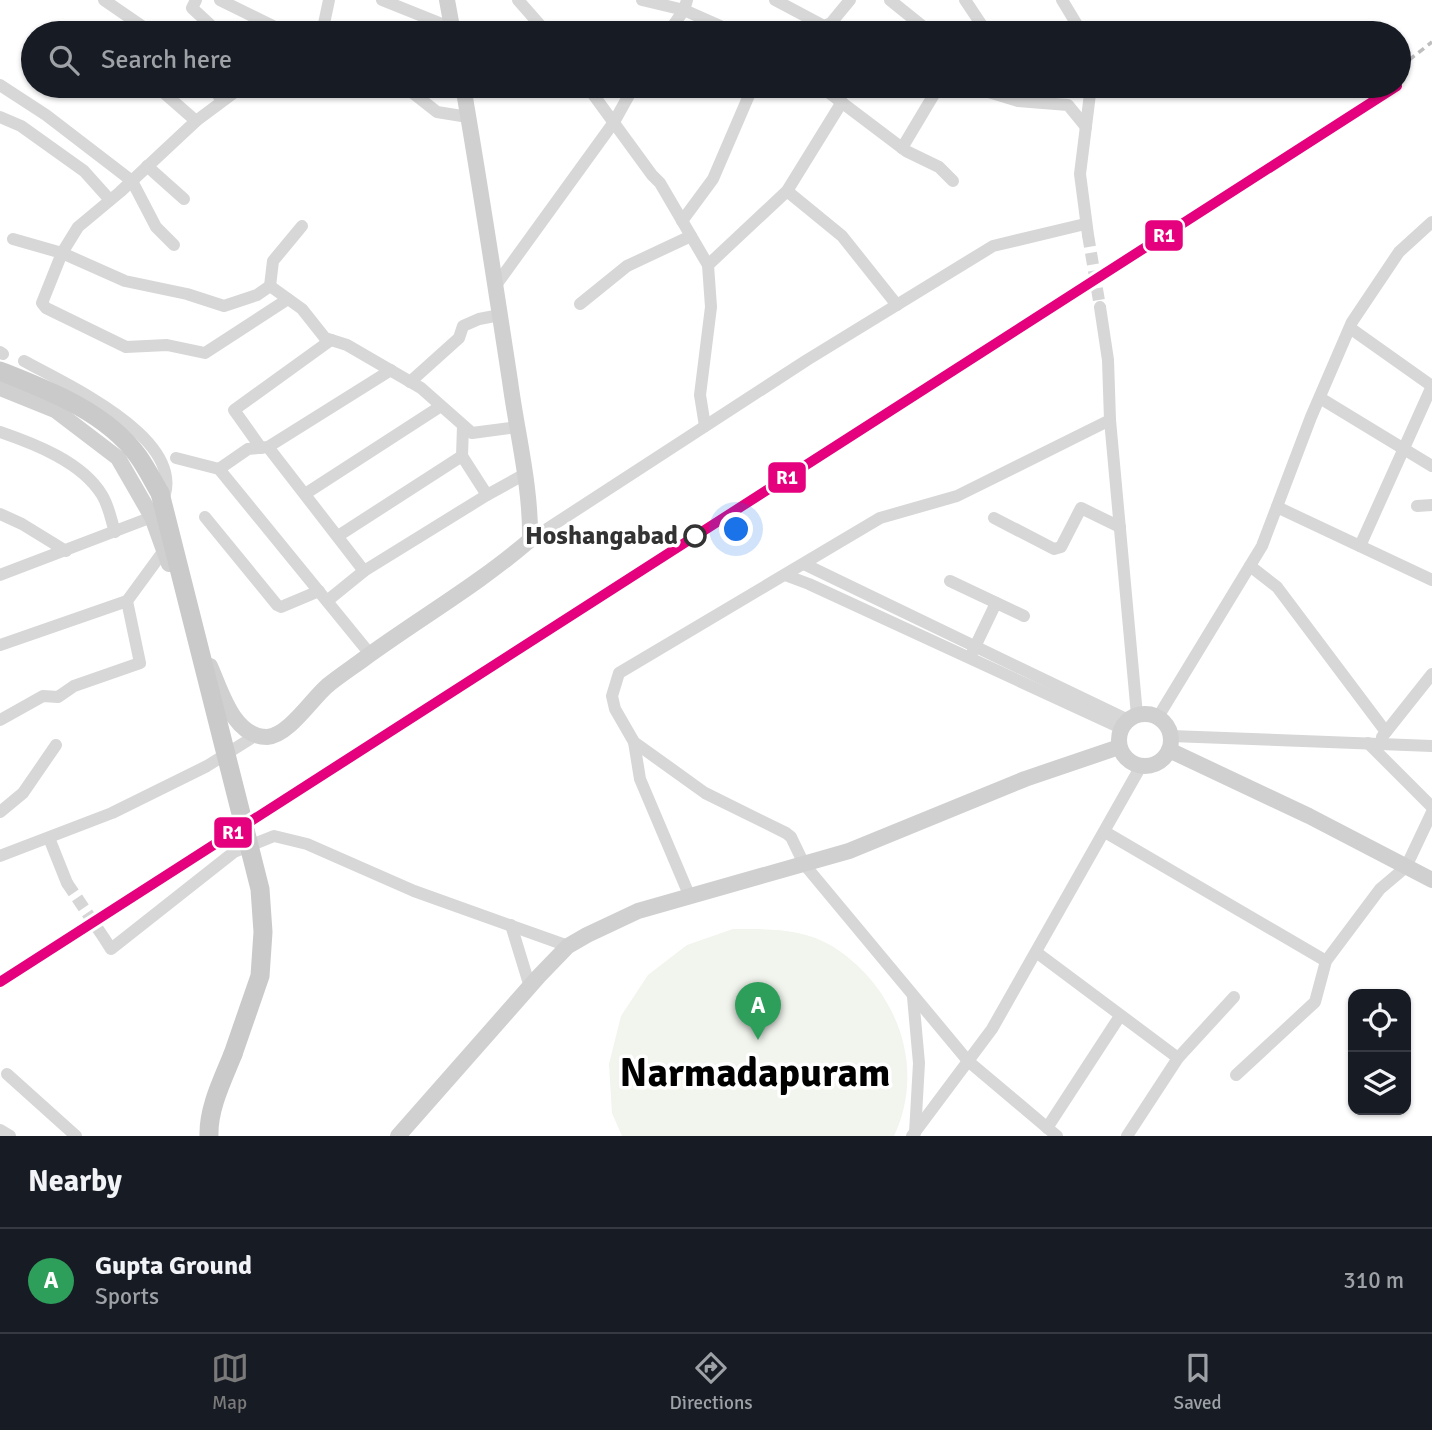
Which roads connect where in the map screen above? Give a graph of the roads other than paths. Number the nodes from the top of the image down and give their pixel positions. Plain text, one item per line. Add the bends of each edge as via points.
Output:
1 (104, 0) edge
2 (196, 0) edge
3 (220, 0) edge
4 (329, 0) edge
5 (382, 0) edge
6 (447, 0) edge
7 (518, 0) edge
8 (642, 0) edge
9 (775, 0) edge
10 (850, 0) edge
11 (891, 0) edge
12 (965, 0) edge
13 (1062, 0) edge
14 (685, 5) edge
15 (135, 21) edge
16 (206, 21) edge
17 (263, 21) edge
18 (325, 21) edge
19 (430, 21) edge
20 (451, 21) edge
21 (536, 21) edge
22 (675, 21) edge
23 (714, 21) edge
24 (815, 21) edge
25 (833, 21) edge
26 (917, 21) edge
27 (979, 21) edge
28 (1075, 21) edge
29 (0, 85) edge
30 (170, 98) edge
31 (226, 98) edge
32 (419, 98) edge
33 (465, 98) edge
34 (596, 98) edge
35 (627, 98) edge
36 (748, 98) edge
37 (836, 98) edge
38 (932, 98) edge
39 (1013, 98) edge
40 (1090, 98) edge
41 (223, 100) joint
42 (842, 102) junction
43 (0, 117) edge
44 (468, 117) junction
45 (196, 121) junction
46 (614, 122) junction
47 (1086, 127) junction
48 (902, 148) junction
49 (147, 166) junction
50 (132, 181) junction
51 (953, 181) dead end
52 (787, 191) junction
53 (184, 199) dead end
54 (110, 200) junction
55 (682, 221) junction
56 (1432, 222) edge
57 (302, 226) dead end
58 (691, 236) junction
59 (13, 239) dead end
60 (174, 246) dead end
61 (62, 253) junction
62 (708, 265) junction
63 (496, 285) junction
64 (270, 286) junction
65 (288, 299) junction
66 (580, 304) dead end
67 (897, 305) junction
68 (1100, 307) tunnel mouth
69 (500, 316) junction
70 (1350, 328) junction
71 (331, 340) junction
72 (1, 359) edge
73 (24, 361) dead end
74 (391, 370) junction
75 (1431, 381) edge
76 (411, 382) junction
77 (0, 388) edge
78 (1320, 398) junction
79 (441, 406) junction
80 (1110, 420) junction
81 (464, 426) junction
82 (517, 426) junction
83 (705, 426) junction
84 (0, 432) edge
85 (265, 448) junction
86 (1404, 448) junction
87 (462, 456) junction
88 (176, 458) dead end
89 (1432, 466) edge
90 (219, 469) junction
91 (525, 474) junction
92 (305, 494) junction
93 (487, 495) junction
94 (1432, 505) edge
95 (1417, 506) dead end
96 (1277, 507) junction
97 (0, 514) edge
98 (152, 517) junction
99 (205, 517) dead end
100 (994, 518) dead end
101 (1120, 527) junction
102 (115, 532) junction
103 (338, 536) junction
104 (530, 540) junction
105 (1360, 546) junction
106 (165, 548) junction
107 (66, 551) junction
108 (804, 564) junction
109 (1250, 566) junction
110 (364, 571) junction
111 (0, 572) edge
112 (785, 575) junction
113 (1432, 580) edge
114 (950, 581) dead end
115 (323, 596) junction
116 (127, 600) junction
117 (996, 603) junction
118 (1024, 616) dead end
119 (0, 645) edge
120 (972, 652) junction
121 (370, 654) junction
122 (1432, 674) edge
123 (1158, 717) junction
124 (0, 720) edge
125 (1129, 721) junction
126 (1386, 732) junction
127 (258, 734) junction
128 (634, 742) junction
129 (1170, 743) junction
130 (1373, 744) junction
131 (56, 745) dead end
132 (1432, 746) edge
133 (1119, 747) junction
134 (1141, 766) junction
135 (1432, 810) edge
136 (0, 812) edge
137 (1105, 832) junction
138 (49, 838) junction
139 (0, 856) edge
140 (803, 864) junction
141 (1406, 867) junction
142 (1432, 880) edge
143 (67, 883) tunnel mouth
144 (690, 897) junction
145 (511, 925) junction
146 (104, 938) dead end
147 (568, 946) junction
148 (1036, 952) junction
149 (1326, 961) junction
150 (530, 987) junction
151 (913, 997) junction
152 (1234, 997) dead end
153 (1120, 1016) junction
154 (1178, 1058) junction
155 (968, 1061) junction
156 (8, 1074) dead end
157 (1236, 1075) dead end
158 (0, 1130) edge
159 (1052, 1132) edge
160 (914, 1134) edge
161 (10, 1136) edge
162 (76, 1136) edge
163 (209, 1136) edge
164 (398, 1136) edge
165 (1127, 1136) edge

1 - 15 street
2 - 16 street via 192,8
3 - 17 street
4 - 18 street
5 - 19 street
6 - 20 main road
7 - 21 street
8 - 14 street
9 - 24 street
10 - 25 street
11 - 26 street
12 - 27 street
13 - 28 street
14 - 22 street
14 - 23 street
29 - 50 street
30 - 45 street
31 - 41 street
32 - 44 street via 437,112
33 - 44 main road
34 - 46 street
35 - 46 street
36 - 55 street via 713,179
37 - 42 street
38 - 48 street
39 - 47 street via 1068,105
40 - 47 street
41 - 45 street
42 - 48 street
42 - 52 street
43 - 54 street via 83,171
44 - 63 main road
45 - 49 street
46 - 55 street
46 - 63 street
47 - 67 street via 1080,174 1086,229 993,246
48 - 51 street via 939,167
49 - 50 street
49 - 53 street
50 - 54 street
50 - 60 street via 156,226
52 - 62 street
52 - 67 street via 842,236
54 - 61 street via 78,227
55 - 58 street
56 - 70 street via 1399,252
57 - 64 street via 273,261
58 - 62 street
58 - 66 street via 627,266
59 - 61 street
61 - 64 street via 125,281 224,306
61 - 65 street via 42,303 126,347 167,345 205,353
62 - 83 street via 710,307 700,396
63 - 69 main road
64 - 65 street
65 - 71 street
67 - 83 street
68 - 80 street
69 - 76 street via 463,326 459,338
69 - 82 main road
70 - 75 street
70 - 78 street
71 - 74 street
71 - 85 street via 234,411
72 - 163 main road, bridge via 112,431 137,455 160,493 260,889 260,976 216,1096
73 - 98 street via 106,406 154,450 167,485
74 - 76 street
74 - 85 street
75 - 86 street
76 - 79 street
77 - 98 main road via 55,410 118,458
78 - 86 street
78 - 96 street
79 - 81 street
79 - 92 street
80 - 101 street
80 - 108 street via 957,496 880,518
81 - 82 street via 472,433
81 - 87 street
82 - 91 main road
83 - 104 street
84 - 102 street via 76,469 101,494
85 - 90 street via 248,449
85 - 92 street
86 - 89 street
86 - 105 street
87 - 93 street
87 - 103 street
88 - 90 street
90 - 115 street
91 - 93 street
91 - 104 main road
92 - 103 street
93 - 110 street
94 - 95 street
96 - 105 street
96 - 109 street
97 - 107 street
98 - 102 street
98 - 106 main road
99 - 115 street via 277,605
100 - 101 street via 1054,549 1060,547 1082,508
101 - 125 street
102 - 107 street
103 - 110 street
104 - 121 main road via 497,568
105 - 113 street
106 - 116 street
106 - 127 main road via 179,598 233,716 247,731
107 - 111 street
108 - 112 street
108 - 120 street
109 - 123 street
109 - 126 street via 1276,587
110 - 115 street
112 - 120 street
112 - 128 street via 619,673 612,696
114 - 117 street
115 - 121 street
116 - 119 street
116 - 124 street via 140,663 74,686 58,697 43,696
117 - 118 street
117 - 120 street
120 - 125 street
121 - 127 main road via 327,686 283,731 267,737
122 - 126 street
123 - 125 main road via 1147,714
123 - 129 main road via 1166,725
125 - 133 main road via 1118,737
126 - 130 street
127 - 138 street via 207,766
128 - 140 street via 705,793 786,832
128 - 144 street via 640,779
129 - 130 street
129 - 134 main road via 1162,760
129 - 141 main road
130 - 132 street
130 - 135 street
131 - 136 street via 23,793
133 - 134 main road via 1132,763
133 - 140 main road via 1025,779 849,851
134 - 137 street
135 - 141 street
137 - 148 street
137 - 149 street
138 - 139 street
138 - 143 street
140 - 144 main road
140 - 151 street
141 - 142 main road
141 - 149 street via 1380,889
144 - 147 main road via 638,911
145 - 146 street via 414,891 307,844 274,836 234,852 111,949
145 - 147 street
145 - 150 street
147 - 150 main road
148 - 153 street
148 - 155 street
149 - 157 street via 1315,1002
150 - 164 main road
151 - 155 street
151 - 160 street via 919,1063
152 - 154 street
153 - 154 street
153 - 159 street
154 - 165 street
155 - 159 street
155 - 160 street
156 - 162 street
158 - 161 street

